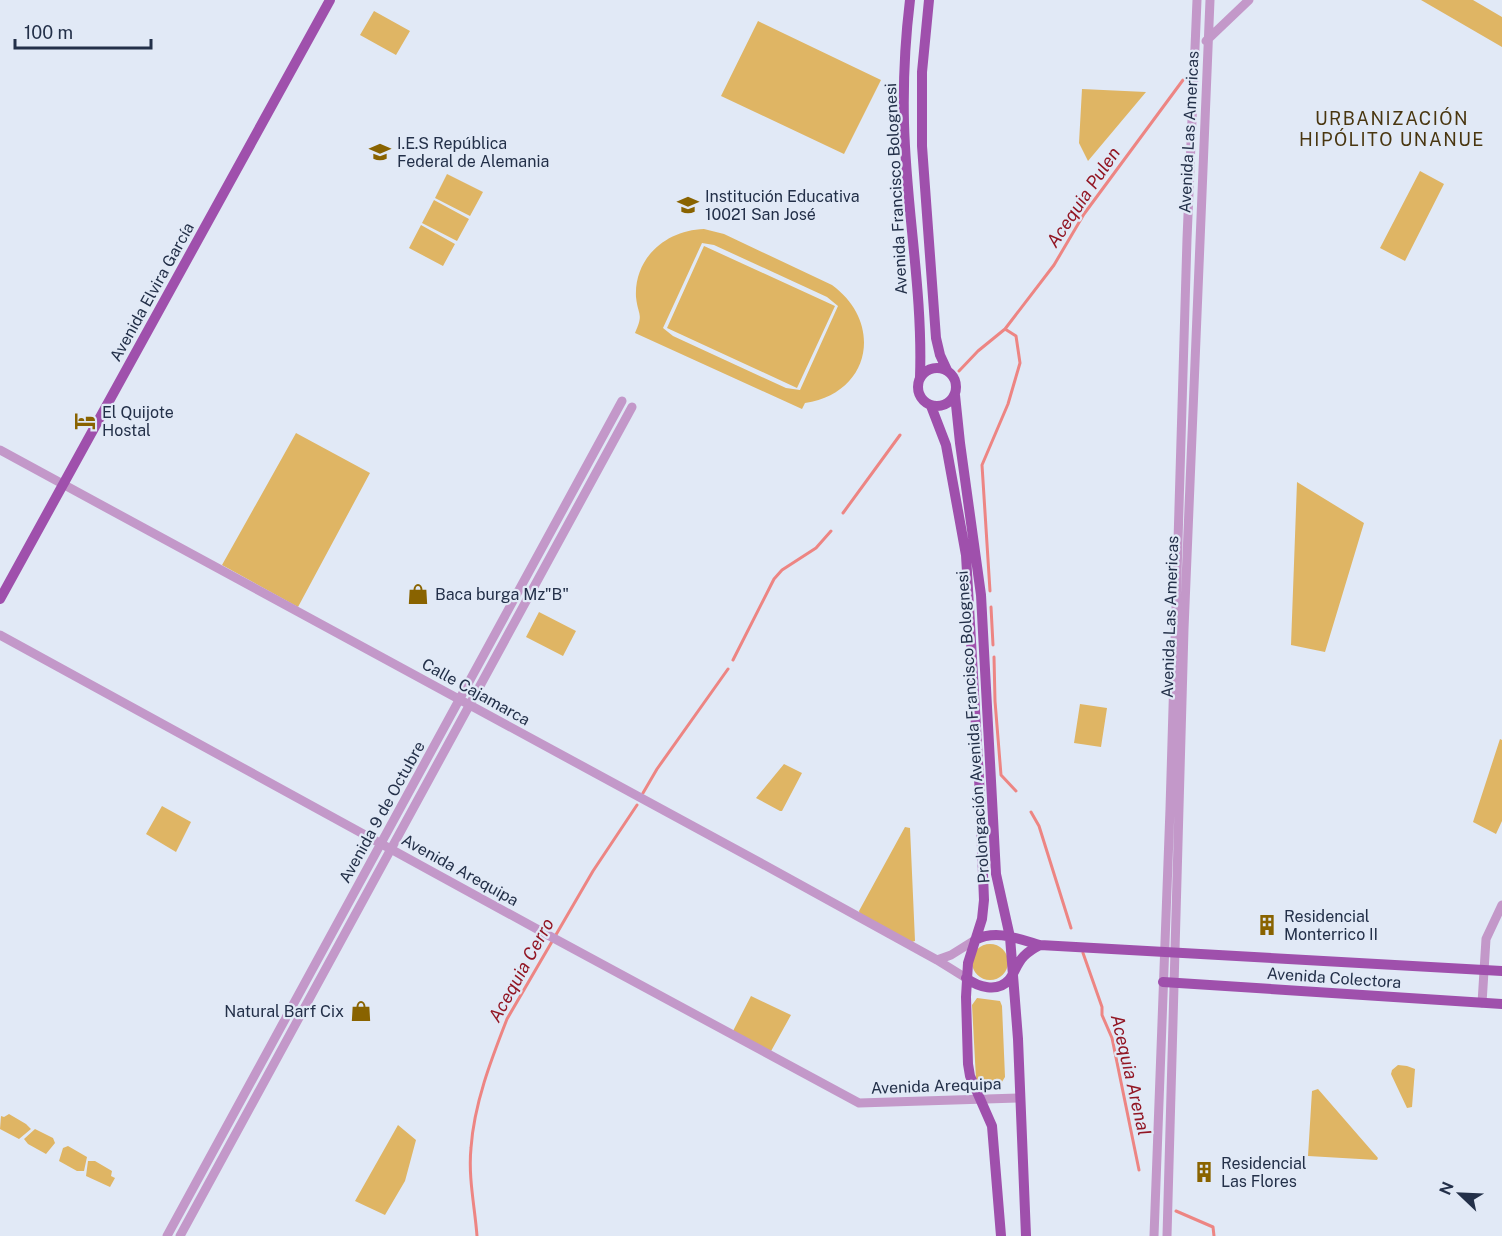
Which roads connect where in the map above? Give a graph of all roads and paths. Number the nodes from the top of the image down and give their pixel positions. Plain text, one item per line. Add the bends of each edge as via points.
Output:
1 (330, 0) edge
2 (910, 0) edge
3 (929, 0) edge
4 (1197, 0) edge
5 (1210, 0) edge
6 (1249, 0) edge
7 (1208, 40) junction
8 (1194, 49) junction
9 (947, 370) junction
10 (920, 377) junction
11 (955, 395) junction
12 (622, 401) dead end
13 (931, 406) junction
14 (632, 407) dead end
15 (0, 450) edge
16 (63, 484) junction
17 (0, 599) edge
18 (0, 634) edge
19 (460, 700) junction
20 (471, 706) junction
21 (381, 844) junction
22 (392, 850) junction
23 (1502, 905) edge
24 (1010, 937) junction
25 (975, 939) junction
26 (1040, 945) junction
27 (1170, 952) junction
28 (937, 960) junction
29 (1484, 970) junction
30 (1502, 971) edge
31 (1013, 974) junction
32 (966, 978) junction
33 (1163, 982) junction
34 (1175, 983) junction
35 (1482, 1003) junction
36 (1502, 1004) edge
37 (1020, 1098) junction
38 (981, 1100) junction
39 (167, 1236) edge
40 (180, 1236) edge
41 (1001, 1236) edge
42 (1026, 1236) edge
43 (1154, 1236) edge
44 (1167, 1236) edge

1 - 16 main road, Avenida Elvira García
2 - 10 main road, Avenida Francisco Bolognesi via 904,125
3 - 9 main road, Avenida Francisco Bolognesi via 922,72 922,146 936,338
4 - 8 street, Avenida Las Americas
5 - 7 street, Avenida Las Americas
6 - 7 street
7 - 8 street
7 - 27 street, Avenida Las Americas
8 - 27 street, Avenida Las Americas
9 - 10 main road via 929,369
9 - 11 main road via 956,382
10 - 13 main road via 919,395
11 - 13 main road via 948,404
11 - 24 main road, Prolongación Avenida Francisco Bolognesi via 981,595 996,874
12 - 19 street, Avenida 9 de Octubre
13 - 25 main road, Prolongación Avenida Francisco Bolognesi via 948,456 969,591 984,900
14 - 20 street, Avenida 9 de Octubre
15 - 16 street, Calle Cajamarca
16 - 17 main road, Avenida Elvira García
16 - 19 street, Calle Cajamarca
18 - 21 street, Avenida Arequipa
19 - 20 street, Calle Cajamarca
19 - 21 street, Avenida 9 de Octubre
20 - 22 street, Avenida 9 de Octubre
20 - 28 street, Calle Cajamarca
21 - 22 street, Avenida Arequipa
21 - 39 street, Avenida 9 de Octubre
22 - 38 street, Avenida Arequipa via 859,1103
22 - 40 street, Avenida 9 de Octubre
23 - 29 street via 1486,939
24 - 25 main road via 993,934
24 - 26 main road, Avenida Colectora
24 - 31 main road, Prolongación Avenida Francisco Bolognesi
25 - 28 street
25 - 32 main road, Prolongación Avenida Francisco Bolognesi
26 - 27 main road, Avenida Colectora
26 - 31 main road via 1022,957
27 - 29 main road, Avenida Colectora
27 - 33 street, Avenida Las Americas
27 - 34 street, Avenida Las Americas
28 - 32 street, Calle Cajamarca
29 - 30 main road, Avenida Colectora
29 - 35 street
31 - 32 main road, Calle Cajamarca via 1008,982 994,987 979,986
31 - 37 main road, Prolongación Avenida Francisco Bolognesi
32 - 38 main road, Prolongación Avenida Francisco Bolognesi via 968,1064
33 - 34 main road, Avenida Colectora
33 - 43 street, Avenida Las Americas
34 - 35 main road, Avenida Colectora
34 - 44 street, Avenida Las Americas
35 - 36 main road, Avenida Colectora
37 - 38 street, Avenida Arequipa
37 - 42 main road, Prolongación Avenida Francisco Bolognesi
38 - 41 main road, Prolongación Avenida Francisco Bolognesi via 990,1117 994,1138

